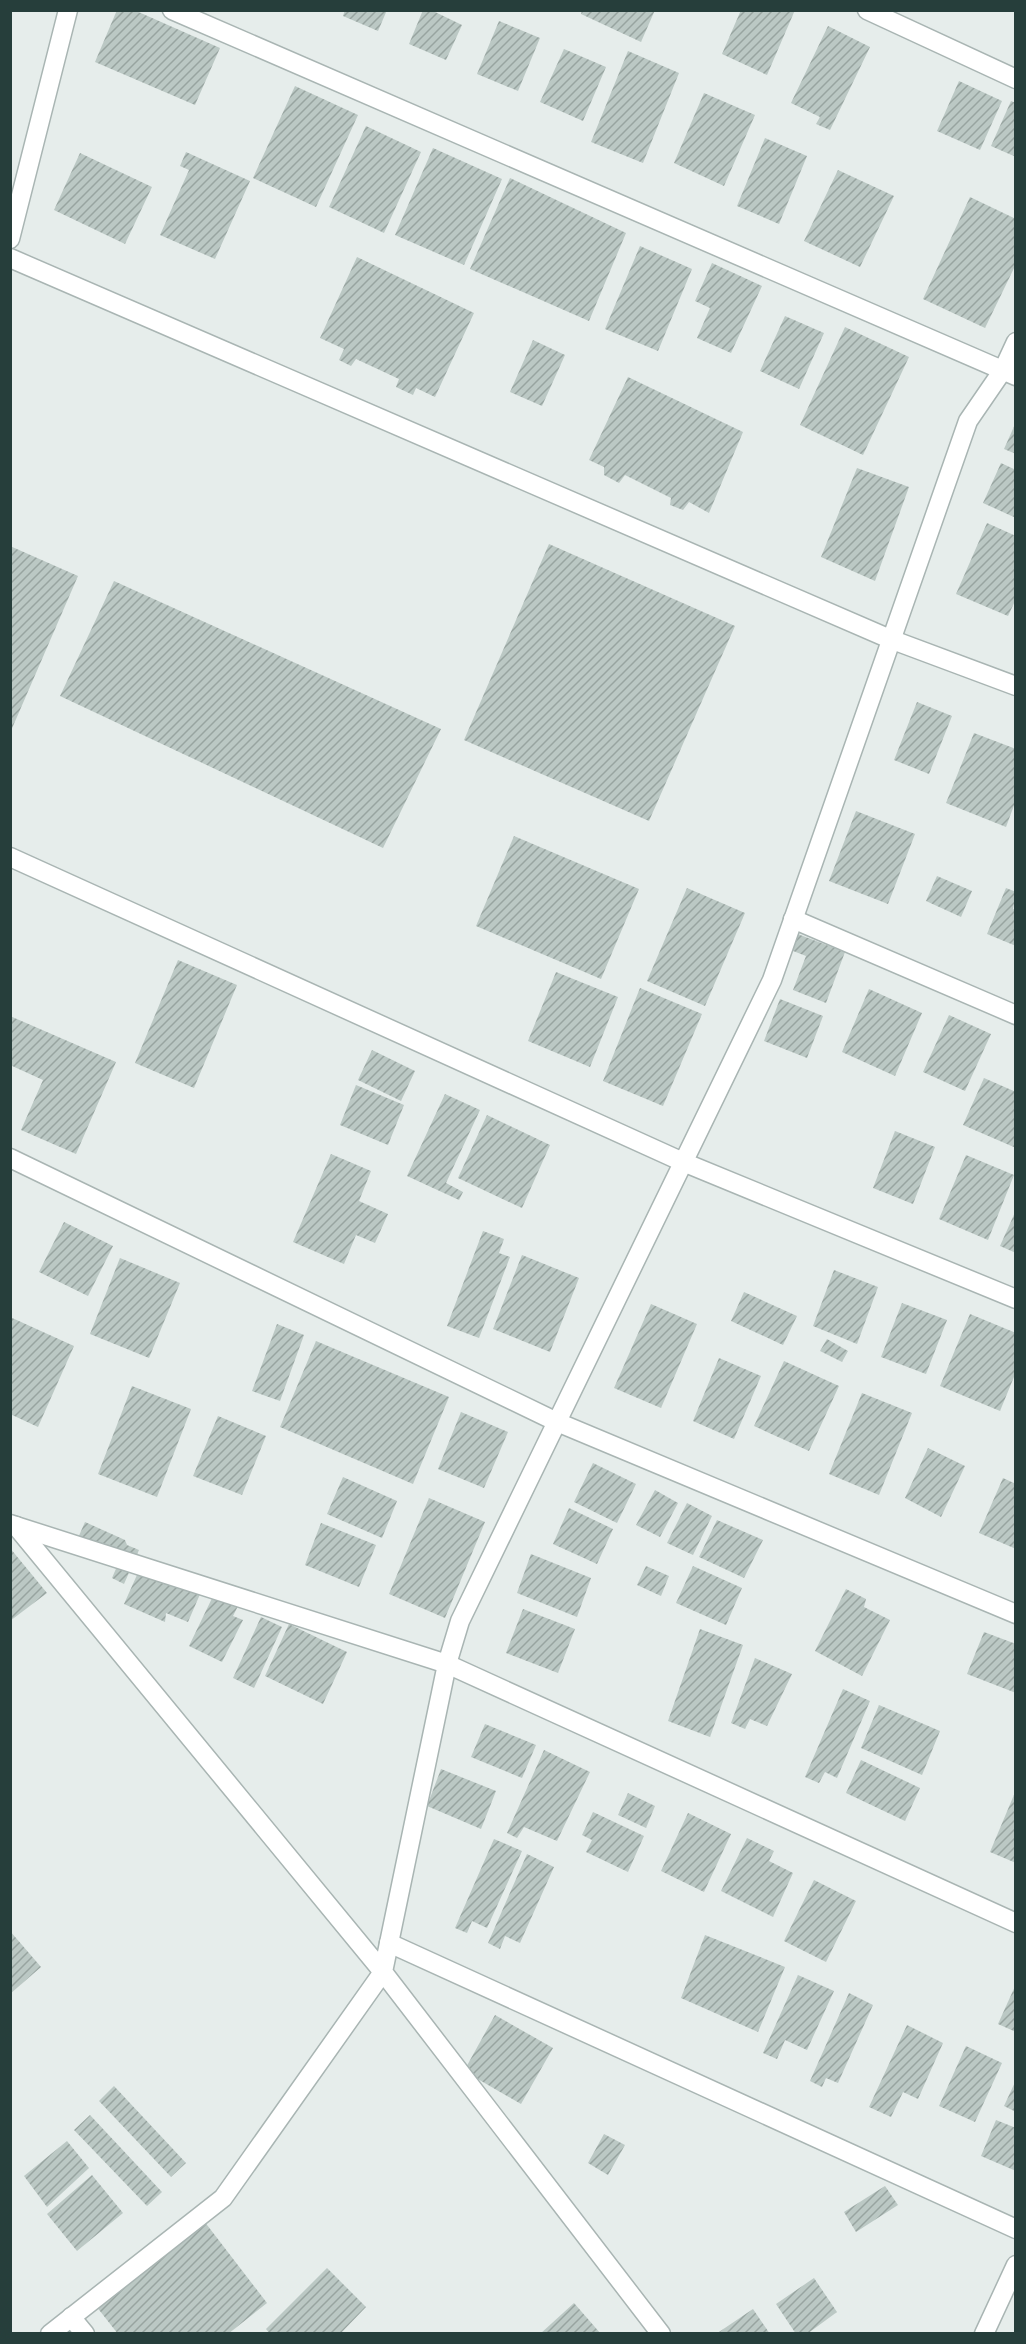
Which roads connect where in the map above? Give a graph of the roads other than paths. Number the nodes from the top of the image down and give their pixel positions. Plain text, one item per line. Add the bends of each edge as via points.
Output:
1 (68, 10) edge
2 (172, 10) edge
3 (867, 10) edge
4 (1016, 79) edge
5 (10, 239) edge
6 (10, 258) edge
7 (1016, 342) edge
8 (1009, 373) edge
9 (890, 639) junction
10 (1016, 686) edge
11 (10, 856) edge
12 (793, 919) junction
13 (1016, 1015) edge
14 (10, 1158) edge
15 (683, 1162) junction
16 (1016, 1299) edge
17 (556, 1422) junction
18 (13, 1525) edge
19 (1016, 1614) edge
20 (447, 1664) junction
21 (1016, 1923) edge
22 (389, 1943) junction
23 (383, 1972) junction
24 (1016, 2229) edge
25 (1016, 2265) edge
26 (71, 2317) junction
27 (50, 2334) edge
28 (85, 2334) edge
29 (661, 2334) edge
30 (984, 2334) edge

1 - 5 street
2 - 8 street
3 - 4 street
6 - 9 street
7 - 8 street
8 - 9 street via 968,421
9 - 10 street
9 - 12 street
11 - 15 street
12 - 13 street
12 - 15 street via 772,980
14 - 17 street
15 - 16 street
15 - 17 street
17 - 19 street
17 - 20 street via 460,1621
18 - 20 street
18 - 23 street
20 - 21 street
20 - 22 street
22 - 23 street
22 - 24 street
23 - 26 street via 223,2198
23 - 29 street
25 - 30 street
26 - 27 street
26 - 28 street

